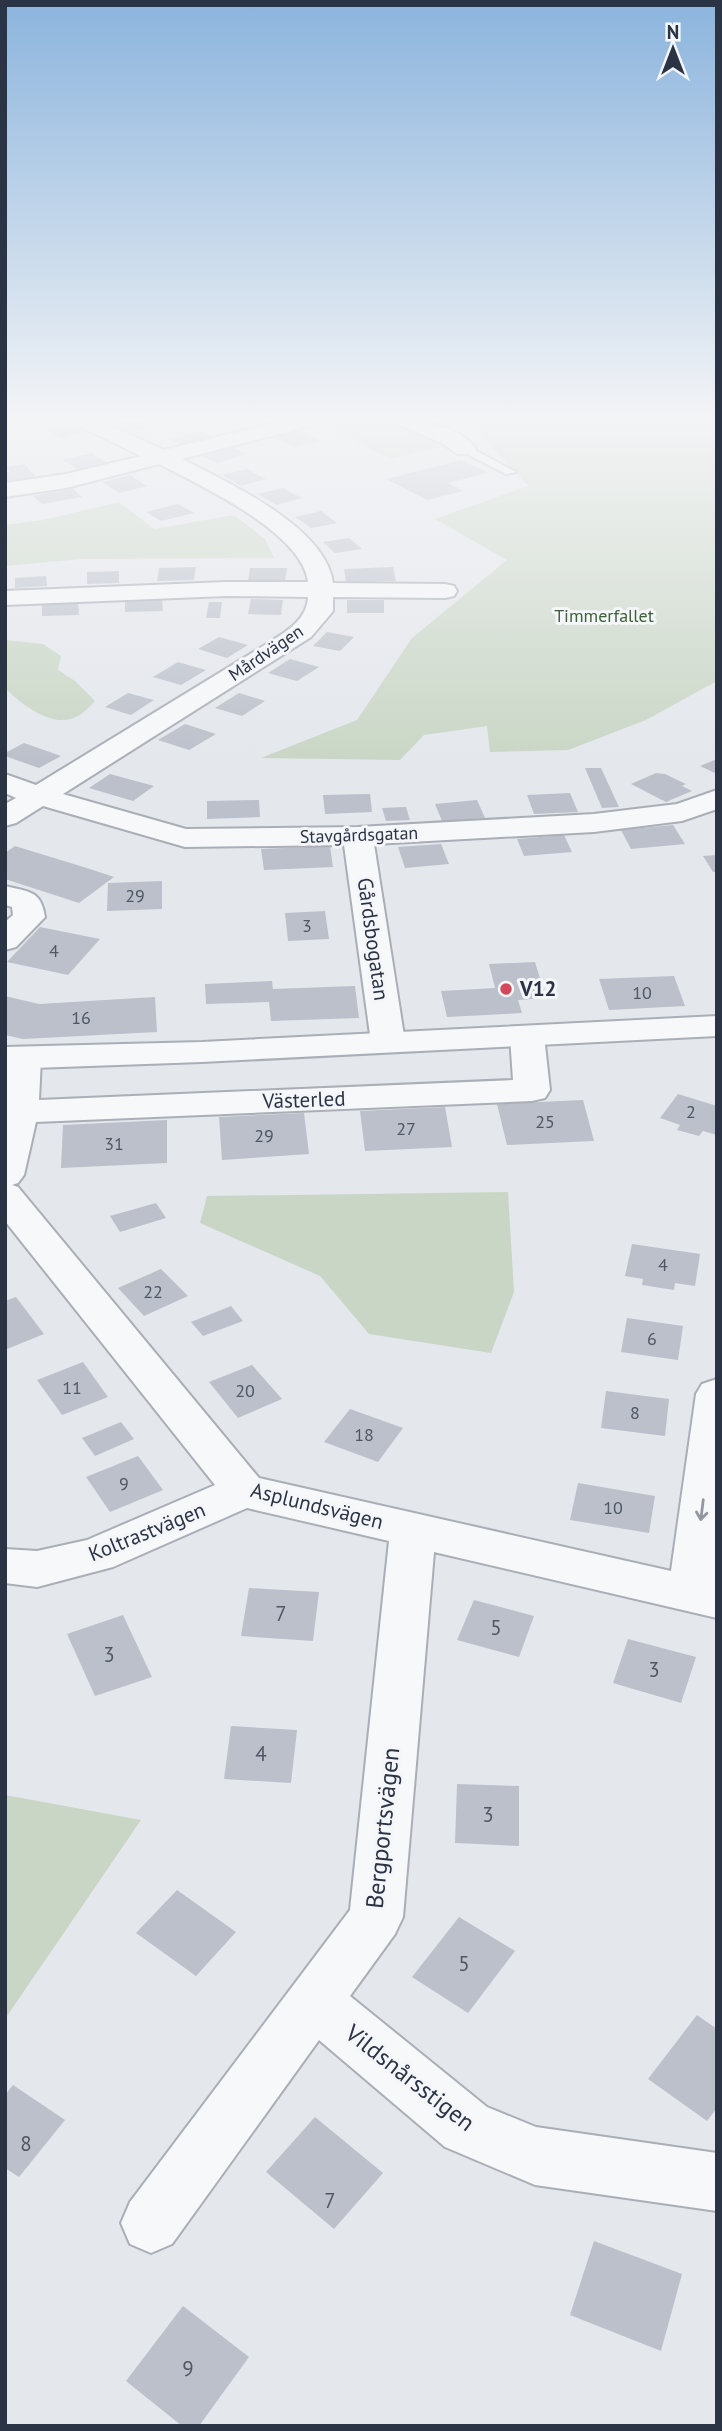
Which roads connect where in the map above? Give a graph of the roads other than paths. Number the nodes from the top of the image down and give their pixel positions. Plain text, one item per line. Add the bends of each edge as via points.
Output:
1 (289, 534) edge
2 (320, 590) junction
3 (445, 591) dead end
4 (5, 598) edge
5 (5, 783) edge
6 (38, 796) junction
7 (717, 799) edge
8 (5, 817) edge
9 (358, 836) junction
10 (5, 895) edge
11 (5, 940) edge
12 (717, 1026) edge
13 (527, 1035) junction
14 (388, 1042) junction
15 (14, 1059) edge
16 (20, 1112) junction
17 (5, 1175) edge
18 (5, 1195) edge
19 (717, 1394) edge
20 (244, 1491) junction
21 (413, 1529) junction
22 (5, 1566) edge
23 (704, 1597) edge
24 (314, 2001) junction
25 (717, 2182) edge
26 (150, 2223) dead end

1 - 2 street via 316,563
2 - 3 street
2 - 4 street via 139,591
2 - 6 street, Mårdvägen via 320,611 302,632
5 - 6 street, Stavgårdsgatan
6 - 8 street, Mårdvägen
6 - 9 street, Stavgårdsgatan via 185,838
7 - 9 street, Stavgårdsgatan via 682,812 594,823
9 - 14 street, Gårdsbogatan
10 - 11 street via 27,902 29,918
12 - 13 street
13 - 14 street
13 - 16 street, Västerled via 532,1090
14 - 15 street
15 - 16 street
16 - 17 street
18 - 20 street, Asplundsvägen
19 -> 23 street
20 - 21 street, Asplundsvägen
20 - 22 street, Koltrastvägen via 97,1555 37,1569
21 - 23 street, Asplundsvägen
21 - 24 street, Bergportsvägen via 376,1917
24 - 25 street, Vildsnårsstigen via 466,2127 535,2156
24 - 26 street, Bergportsvägen

